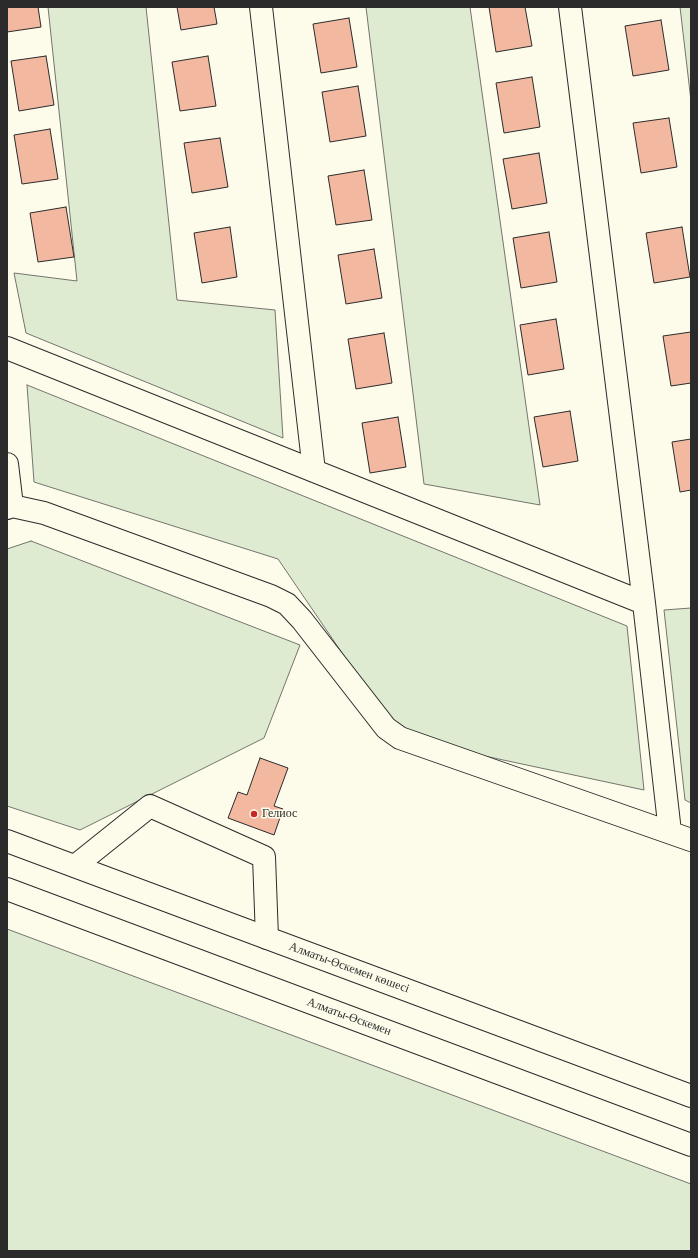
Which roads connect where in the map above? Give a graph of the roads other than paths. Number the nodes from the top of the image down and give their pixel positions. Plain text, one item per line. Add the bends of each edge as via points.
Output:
1 (261, 7) edge
2 (570, 7) edge
3 (7, 348) edge
4 (7, 464) edge
5 (314, 471) junction
6 (9, 507) edge
7 (644, 603) junction
8 (670, 832) junction
9 (691, 840) edge
10 (7, 841) edge
11 (74, 866) junction
12 (7, 890) edge
13 (267, 938) junction
14 (691, 1096) edge
15 (691, 1145) edge

1 - 5 main road
2 - 7 main road
3 - 5 main road
4 - 6 main road
5 - 7 main road
6 - 8 main road via 44,513 271,596 287,604 302,620 386,728 400,738
7 - 8 main road
8 - 9 main road
10 - 11 main road, Алматы-Өскемен көшесі
11 - 13 main road, Алматы-Өскемен көшесі
11 - 13 main road via 150,806 264,857
12 - 15 main road, Алматы-Өскемен
13 - 14 main road, Алматы-Өскемен көшесі

